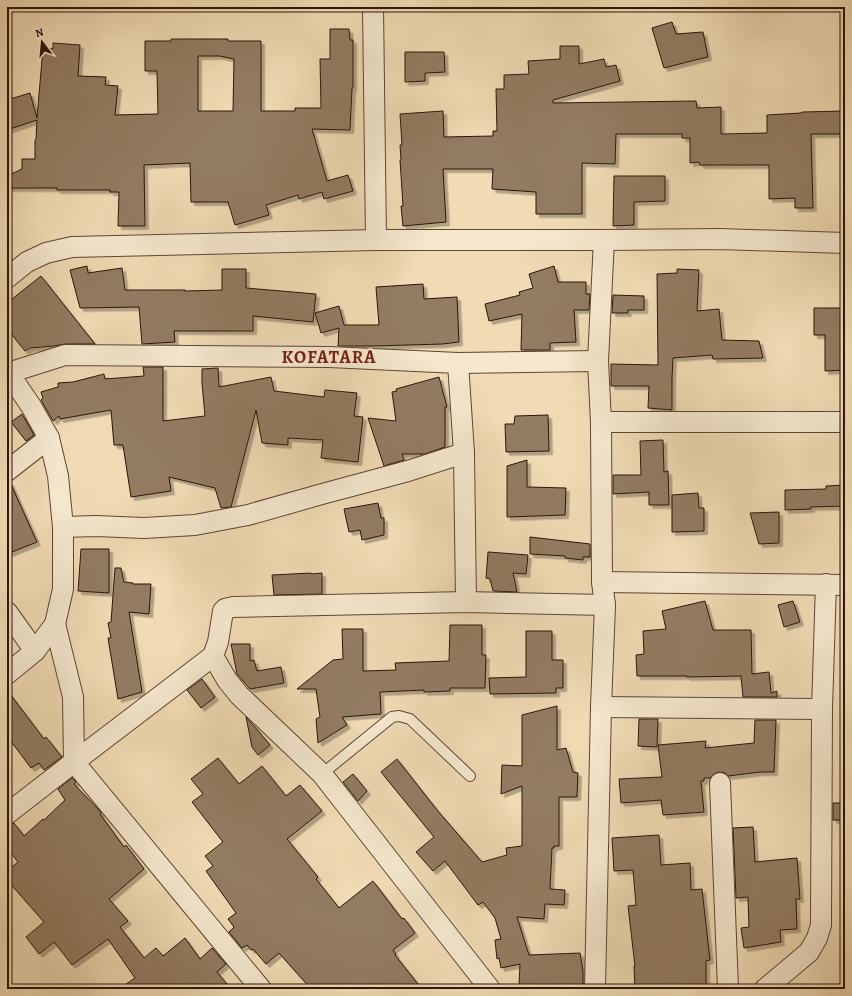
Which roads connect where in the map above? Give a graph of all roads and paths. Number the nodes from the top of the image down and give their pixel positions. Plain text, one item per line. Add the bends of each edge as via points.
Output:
1 (373, 7) edge
2 (376, 240) junction
3 (604, 240) junction
4 (845, 243) edge
5 (7, 278) edge
6 (598, 361) junction
7 (458, 363) junction
8 (8, 372) edge
9 (601, 422) junction
10 (845, 422) edge
11 (48, 438) junction
12 (464, 453) junction
13 (7, 471) edge
14 (63, 527) junction
15 (602, 582) junction
16 (836, 584) edge
17 (466, 602) junction
18 (605, 605) junction
19 (7, 612) edge
20 (55, 624) junction
21 (35, 651) junction
22 (213, 656) junction
23 (7, 674) edge
24 (601, 707) junction
25 (822, 709) junction
26 (74, 762) junction
27 (322, 774) junction
28 (470, 776) dead end
29 (720, 783) dead end
30 (7, 814) edge
31 (260, 989) edge
32 (490, 989) edge
33 (595, 989) edge
34 (728, 989) edge
35 (765, 989) edge

1 - 2 street
2 - 3 street
2 - 5 street via 72,247 46,253 27,262
3 - 4 street via 720,239
3 - 6 street
6 - 7 street
6 - 9 street
7 - 8 street via 329,358 65,355
7 - 12 street
8 - 11 street via 31,406
9 - 10 street
9 - 15 street
11 - 13 street
11 - 14 street via 58,476
12 - 14 street via 408,472 248,515 195,525 144,528
12 - 17 street
14 - 20 street via 63,589
15 - 16 street
15 - 18 street
16 - 25 street
17 - 18 street
17 - 22 street via 228,608 223,611
18 - 24 street
19 - 21 street
20 - 21 street
20 - 26 street via 72,698
21 - 23 street
22 - 26 street
22 - 27 street via 239,695
24 - 25 street
24 - 33 street
25 - 35 street via 821,925 809,952
26 - 30 street
26 - 31 street
27 - 28 lane via 392,717 399,716 410,719
27 - 32 street
29 - 34 street

